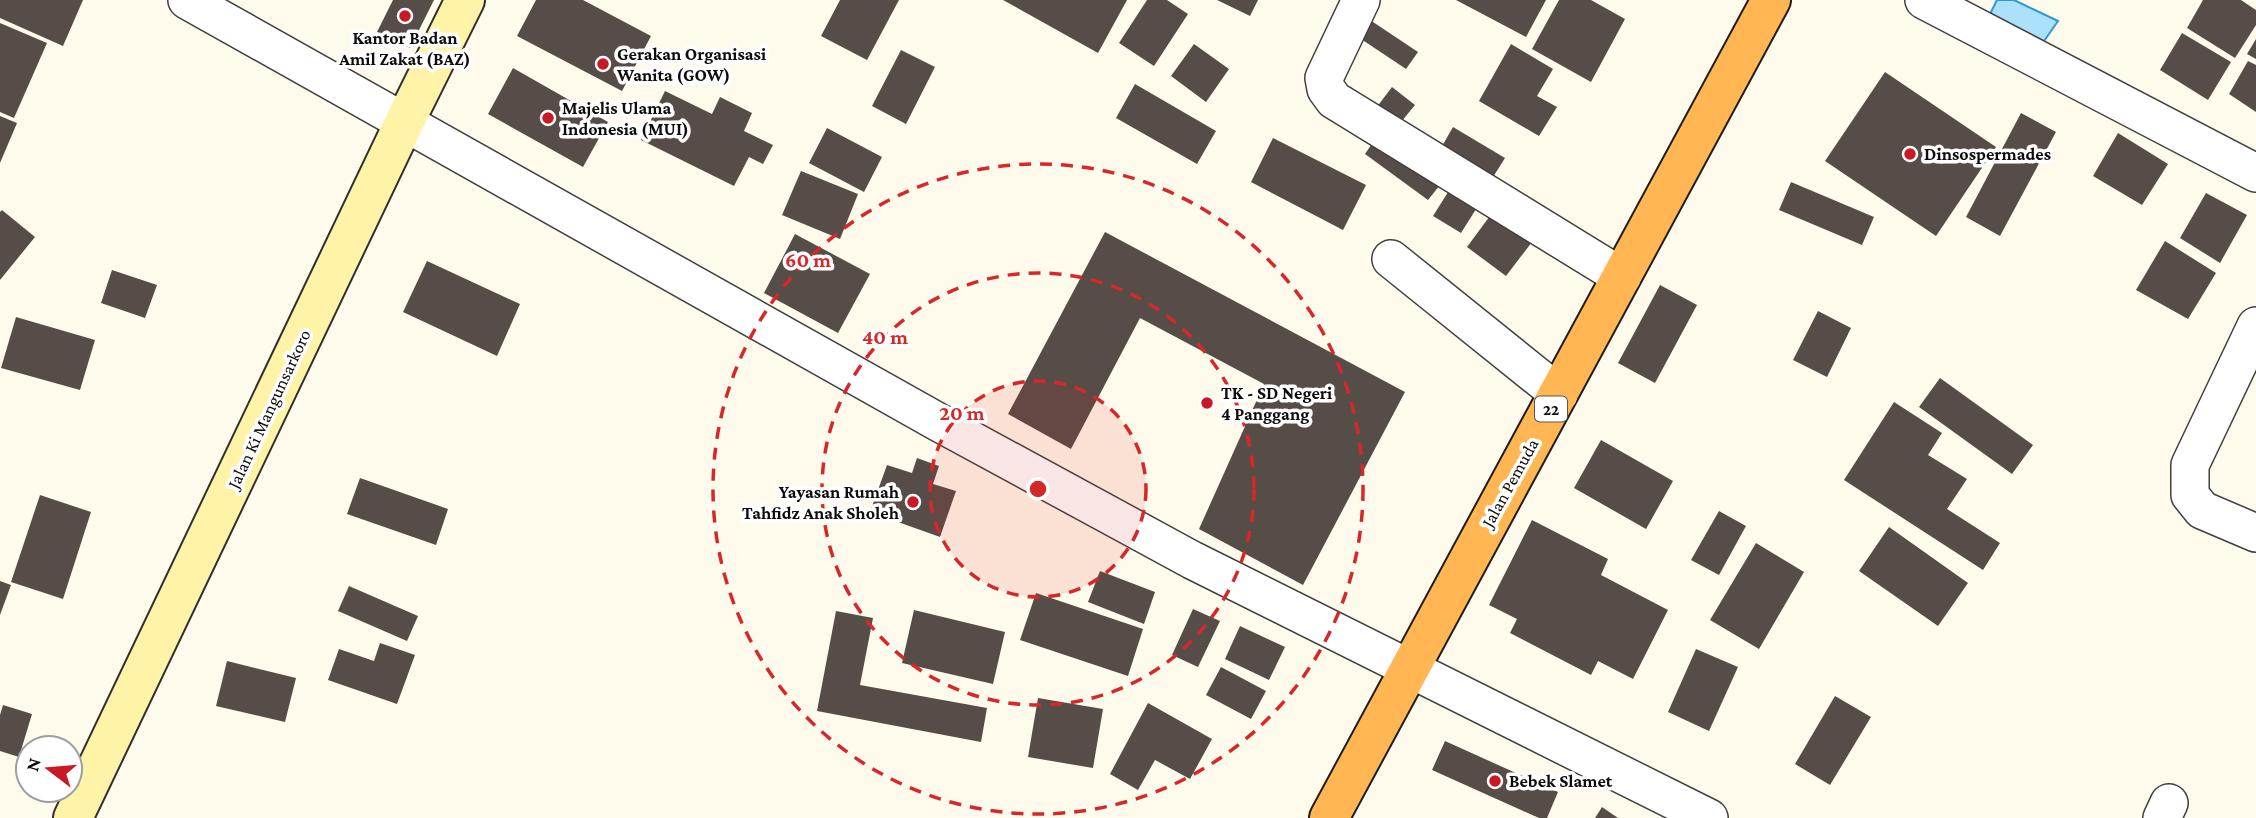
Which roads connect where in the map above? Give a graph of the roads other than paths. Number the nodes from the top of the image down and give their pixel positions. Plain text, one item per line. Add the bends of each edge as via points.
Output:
1 (187, 0) edge
2 (465, 0) edge
3 (1361, 0) edge
4 (1771, 0) edge
5 (1924, 0) edge
6 (404, 123) junction
7 (2256, 173) edge
8 (1391, 259) dead end
9 (1622, 277) junction
10 (2256, 326) edge
11 (1559, 394) junction
12 (2256, 533) edge
13 (1409, 669) junction
14 (73, 818) edge
15 (1329, 818) edge
16 (1709, 818) edge

1 - 6 street
2 - 6 main road, Jalan Ki Mangunsarkoro
3 - 9 street via 1324,78 1334,100
4 - 9 highway, Jalan Pemuda / 22
5 - 7 street
6 - 13 street via 1192,560
6 - 14 main road, Jalan Ki Mangunsarkoro
8 - 11 street
9 - 11 highway, Jalan Pemuda / 22
10 - 12 street via 2190,465 2190,495 2202,510
11 - 13 highway, Jalan Pemuda / 22
13 - 15 highway, Jalan Pemuda / 22
13 - 16 street

